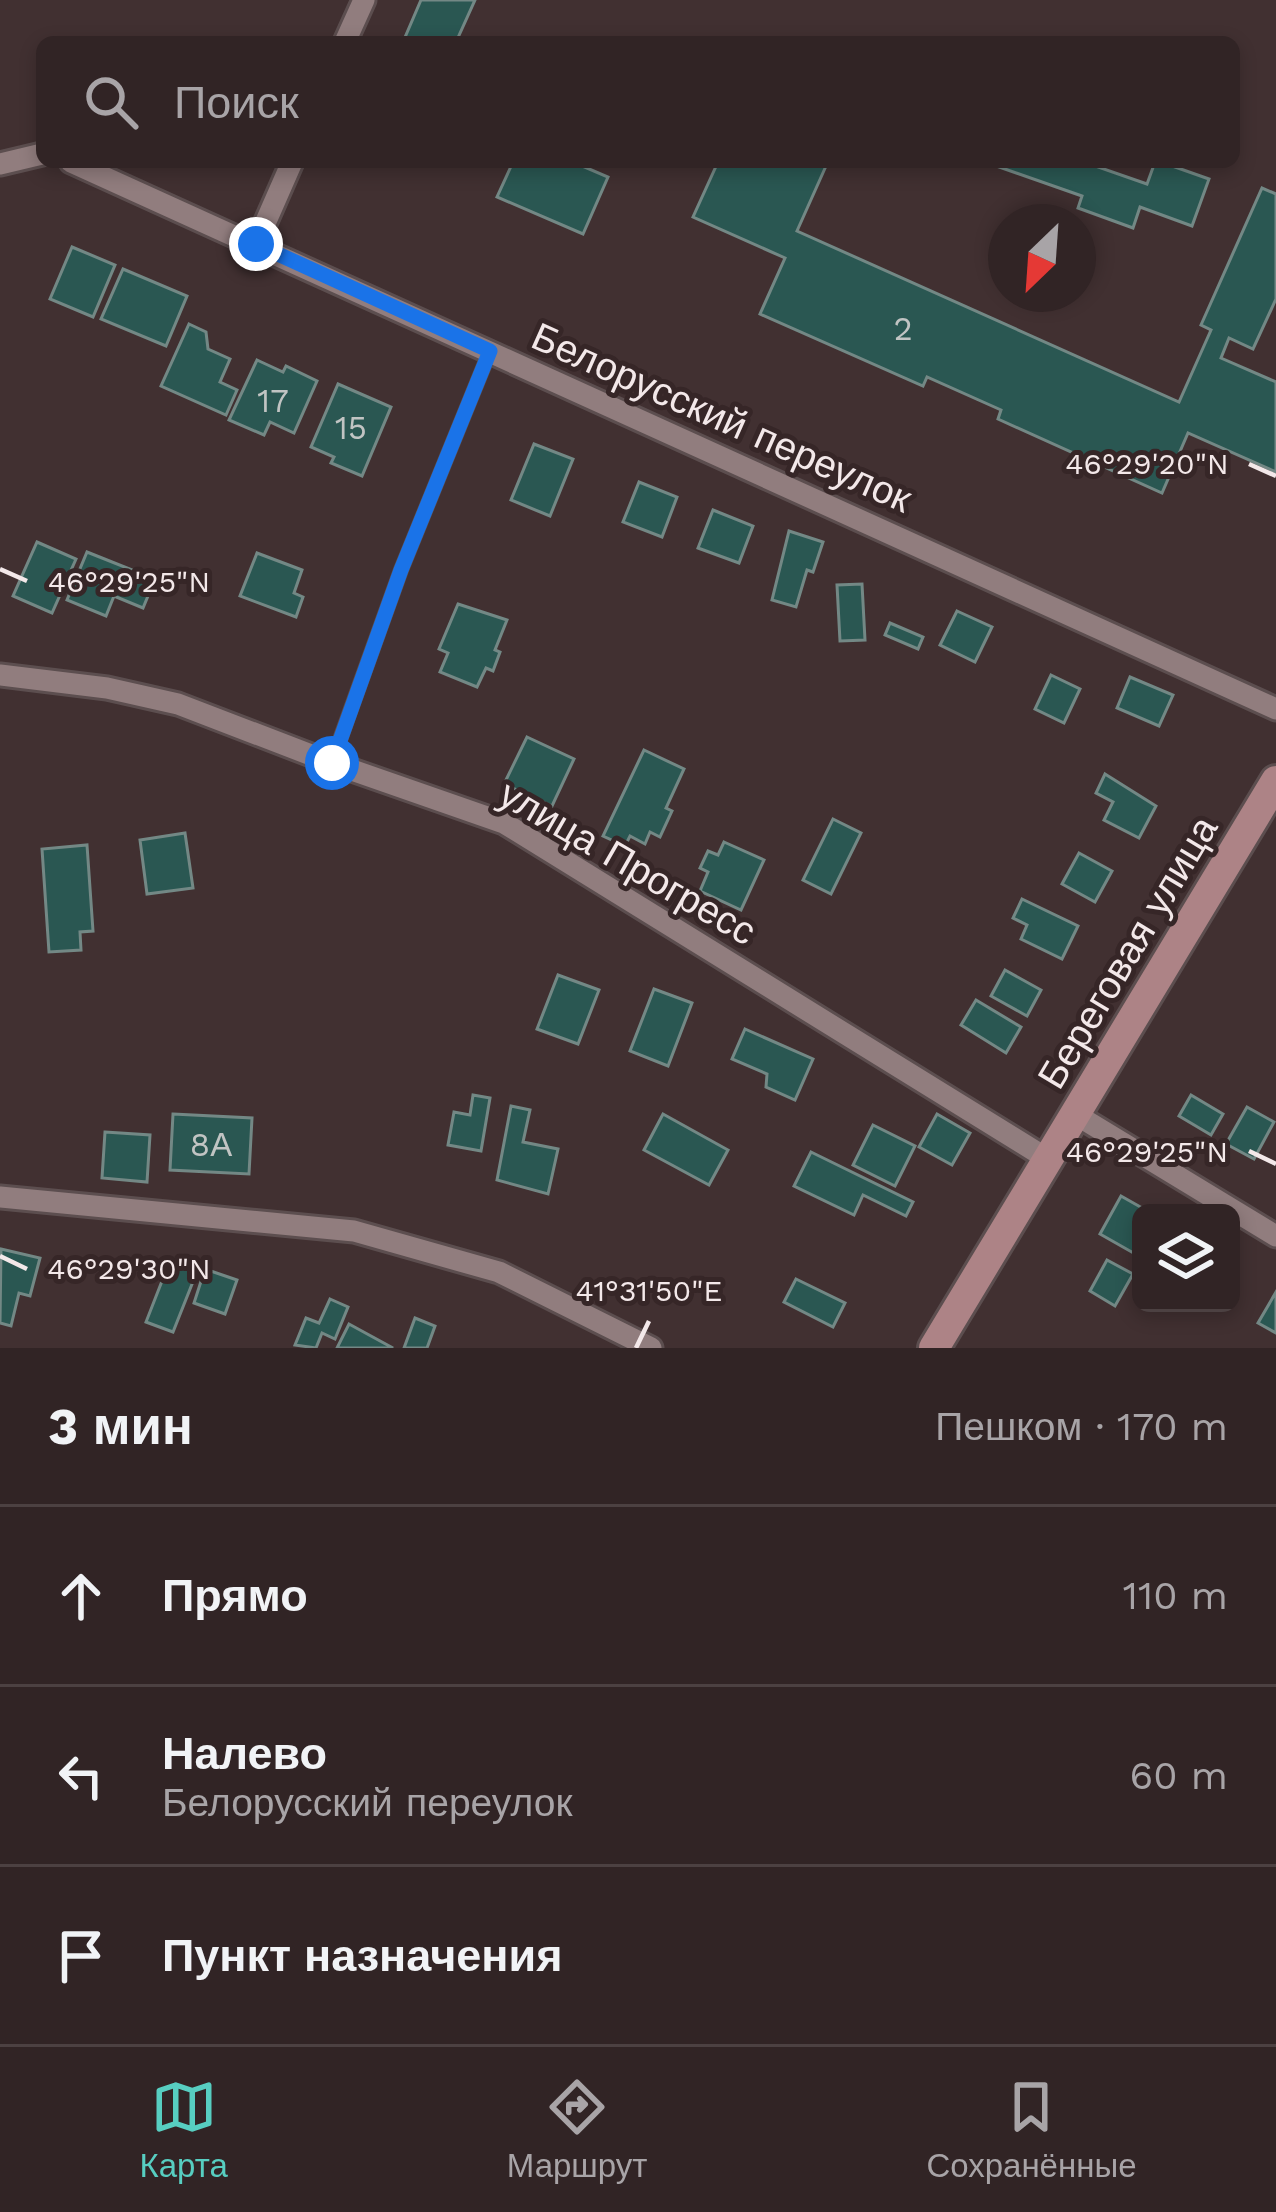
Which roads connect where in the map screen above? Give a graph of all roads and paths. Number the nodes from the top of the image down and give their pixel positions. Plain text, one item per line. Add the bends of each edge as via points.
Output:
1 (364, 0) edge
2 (348, 36) edge
3 (36, 155) edge
4 (0, 164) edge
5 (85, 168) edge
6 (289, 168) edge
7 (256, 244) junction
8 (490, 351) junction
9 (0, 675) edge
10 (1276, 709) edge
11 (332, 763) junction
12 (1276, 782) edge
13 (1266, 821) edge
14 (1075, 1114) junction
15 (1046, 1158) junction
16 (0, 1197) edge
17 (1276, 1236) edge
18 (651, 1348) edge
19 (934, 1348) edge

1 - 2 street
3 - 4 street
5 - 7 street, Белорусский переулок
6 - 7 street
7 - 8 street, Белорусский переулок
8 - 10 street, Белорусский переулок
8 - 11 lane
9 - 11 street, улица Прогресс via 178,704
11 - 15 street, улица Прогресс via 504,823
12 - 13 main road, Береговая улица
13 - 14 main road, Береговая улица
14 - 15 main road, Береговая улица
14 - 17 street
15 - 19 main road, Береговая улица
16 - 18 street via 354,1231 499,1272

